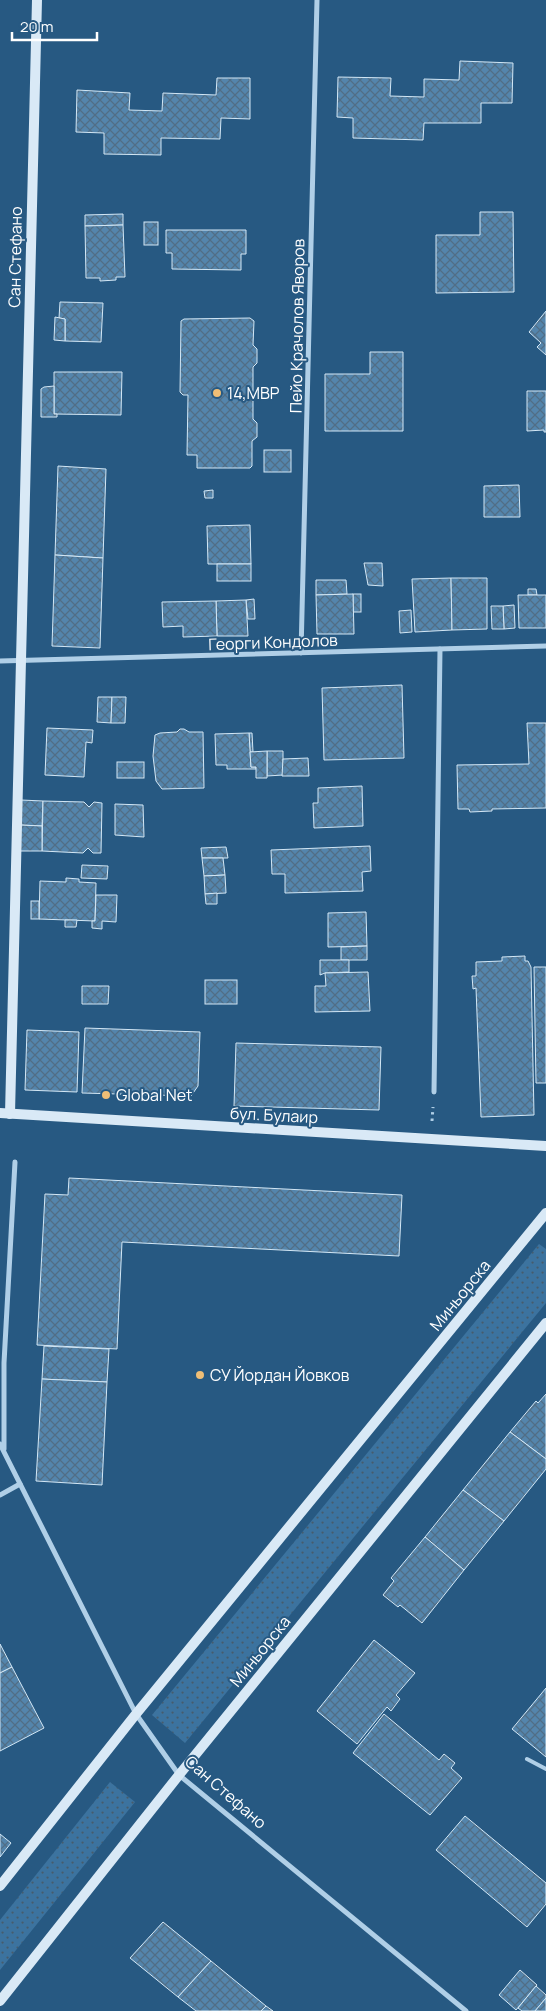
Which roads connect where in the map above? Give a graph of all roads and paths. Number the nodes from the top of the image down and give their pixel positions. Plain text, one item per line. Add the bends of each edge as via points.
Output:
1 (37, 0) edge
2 (317, 0) edge
3 (546, 646) edge
4 (440, 649) junction
5 (301, 654) junction
6 (0, 661) edge
7 (20, 662) junction
8 (434, 1092) joint
9 (5, 1114) edge
10 (430, 1139) junction
11 (546, 1146) edge
12 (16, 1162) dead end
13 (546, 1213) edge
14 (546, 1323) edge
15 (0, 1444) edge
16 (4, 1452) junction
17 (20, 1484) junction
18 (0, 1495) edge
19 (136, 1714) junction
20 (527, 1759) dead end
21 (546, 1769) edge
22 (179, 1775) junction
23 (0, 1886) edge
24 (0, 2001) edge
25 (466, 2011) edge

1 - 7 main road, Сан Стефано
2 - 5 street, Пейо Крачолов Яворов
3 - 4 street, Георги Кондолов
4 - 5 street, Георги Кондолов
4 - 8 street
5 - 7 street, Георги Кондолов
6 - 7 street, Георги Кондолов
7 - 9 main road, Сан Стефано
8 - 10 path
9 - 10 main road, бул. Булаир
10 - 11 main road, бул. Булаир
12 - 16 street, Сан Стефано via 4,1363
13 - 19 main road, Миньорска
14 - 22 main road, Миньорска
15 - 16 street, Сан Стефано
16 - 17 street, Сан Стефано
17 - 18 street
17 - 19 street, Сан Стефано
19 - 22 street, Сан Стефано
19 - 23 main road, Миньорска
20 - 21 lane
22 - 24 main road, Миньорска
22 - 25 street, Сан Стефано

